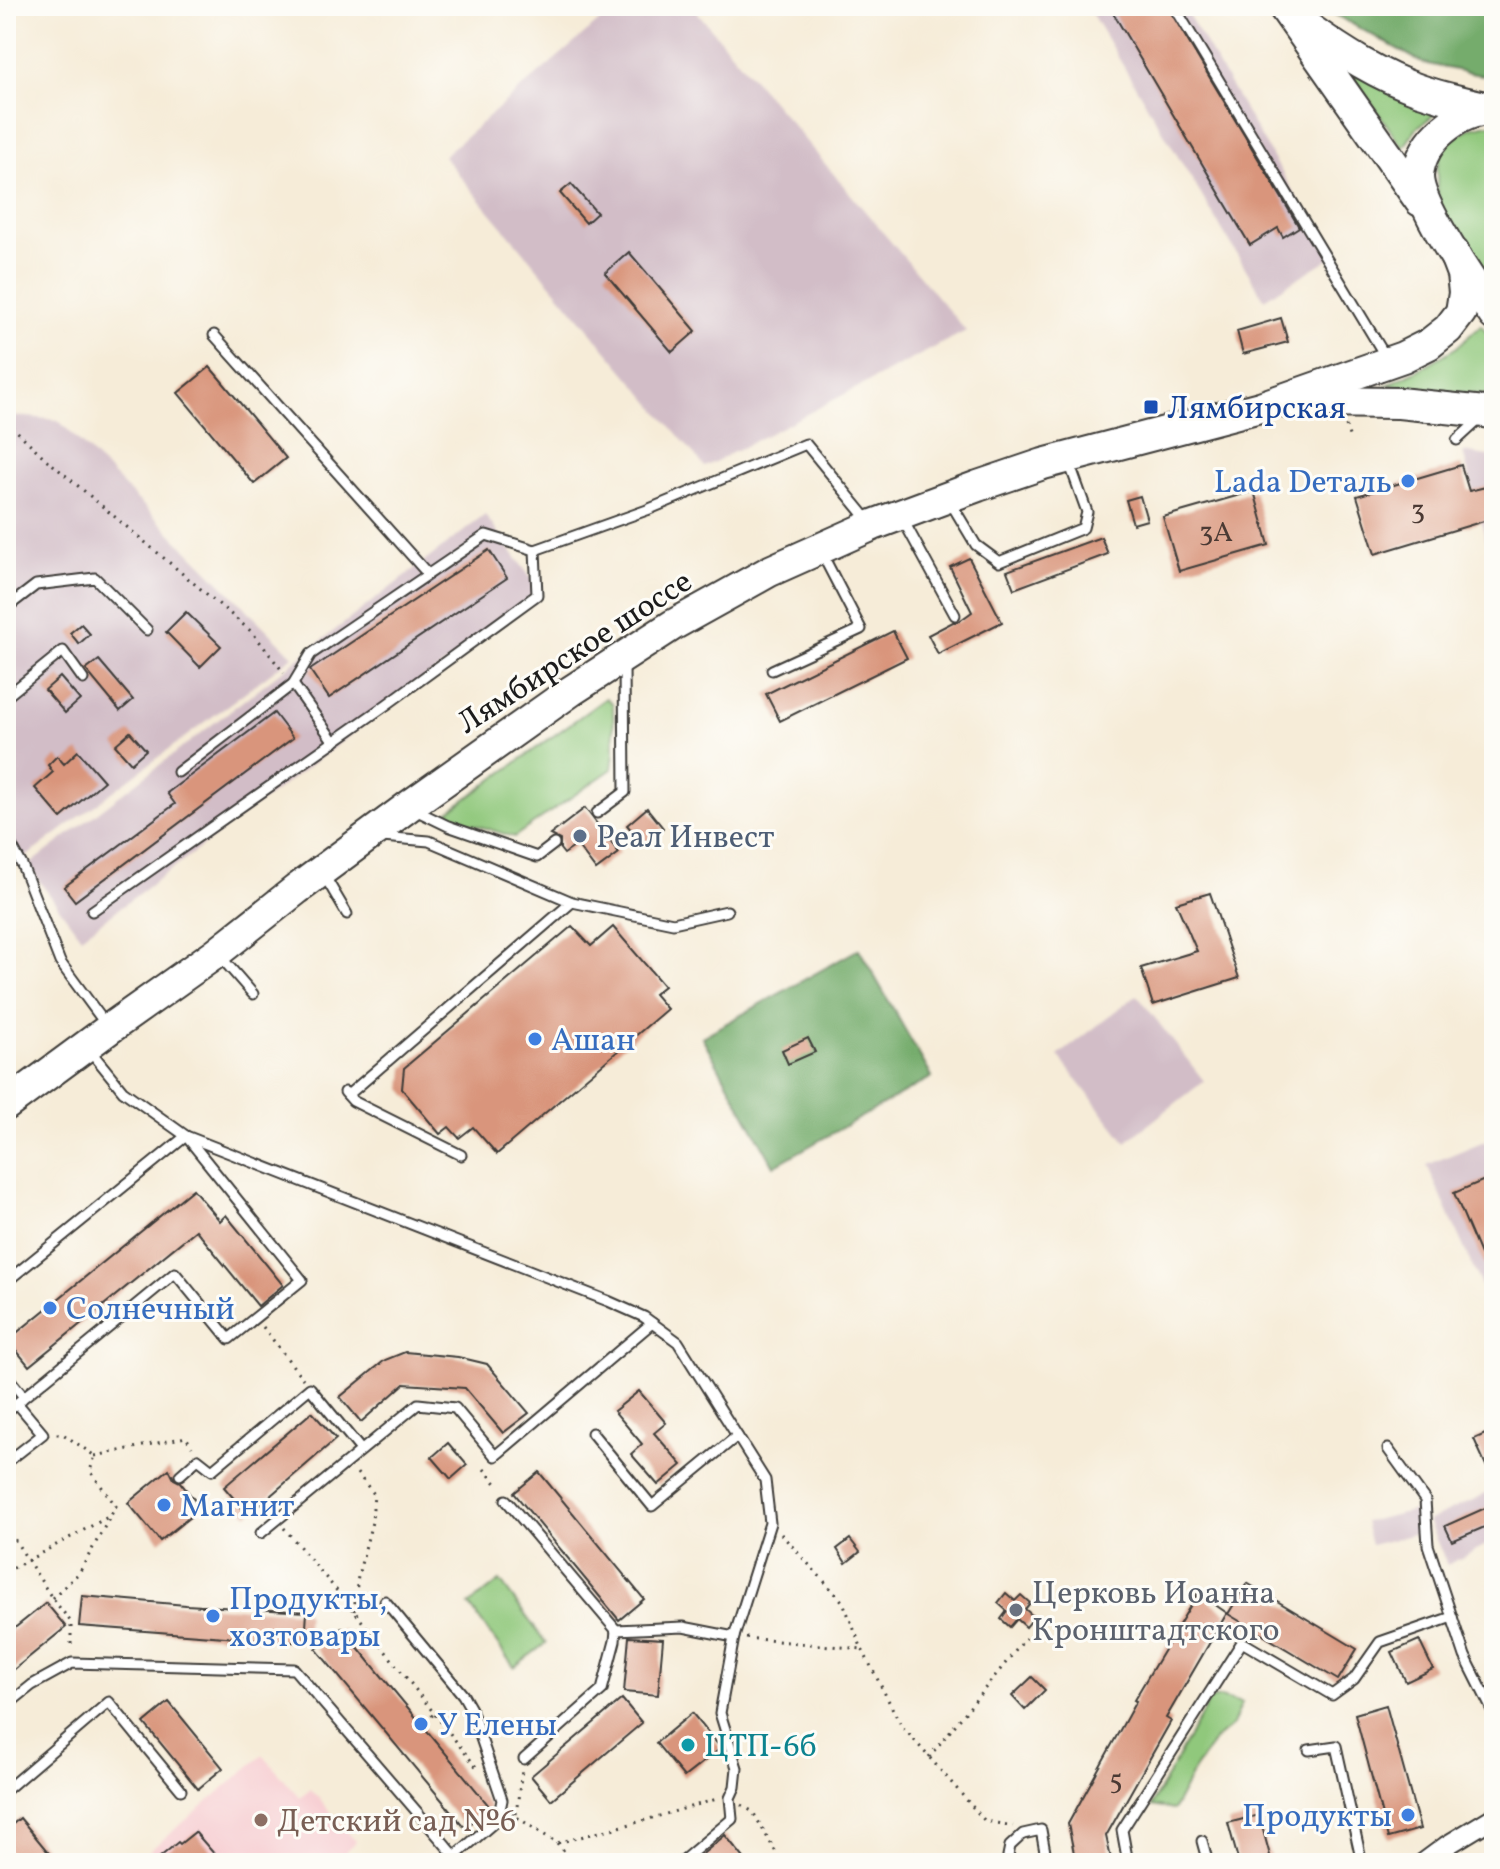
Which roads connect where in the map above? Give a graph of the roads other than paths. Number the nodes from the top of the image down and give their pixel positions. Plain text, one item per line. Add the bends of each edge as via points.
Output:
1 (1174, 6) edge
2 (1285, 6) edge
3 (1494, 110) edge
4 (1432, 218) junction
5 (1454, 253) junction
6 (1494, 315) edge
7 (214, 335) dead end
8 (1389, 361) junction
9 (1260, 407) junction
10 (1490, 413) edge
11 (1457, 440) dead end
12 (1068, 457) junction
13 (947, 497) junction
14 (886, 520) junction
15 (820, 549) junction
16 (535, 550) junction
17 (428, 574) junction
18 (6, 608) edge
19 (955, 615) dead end
20 (147, 630) dead end
21 (624, 656) junction
22 (772, 670) dead end
23 (83, 679) dead end
24 (293, 684) junction
25 (6, 697) edge
26 (334, 742) junction
27 (178, 772) dead end
28 (409, 806) junction
29 (597, 813) dead end
30 (369, 835) junction
31 (6, 836) edge
32 (554, 844) dead end
33 (322, 872) junction
34 (572, 902) junction
35 (92, 911) dead end
36 (727, 911) dead end
37 (347, 914) dead end
38 (216, 953) junction
39 (253, 994) dead end
40 (98, 1037) junction
41 (6, 1105) edge
42 (186, 1136) junction
43 (461, 1155) dead end
44 (6, 1282) edge
45 (652, 1323) junction
46 (6, 1375) edge
47 (21, 1400) junction
48 (6, 1412) edge
49 (592, 1433) dead end
50 (737, 1436) junction
51 (1388, 1449) dead end
52 (361, 1450) junction
53 (6, 1463) edge
54 (180, 1475) dead end
55 (506, 1500) dead end
56 (261, 1533) dead end
57 (385, 1601) dead end
58 (1452, 1617) junction
59 (616, 1630) junction
60 (734, 1637) junction
61 (6, 1706) edge
62 (1494, 1714) edge
63 (1309, 1750) dead end
64 (524, 1759) dead end
65 (6, 1790) edge
66 (181, 1790) dead end
67 (1494, 1817) edge
68 (1202, 1841) dead end
69 (1450, 1854) edge
70 (451, 1859) edge
71 (680, 1863) edge
72 (1012, 1863) edge
73 (1047, 1863) edge
74 (1128, 1863) edge
75 (1208, 1863) edge
76 (1362, 1863) edge
77 (1423, 1863) edge

1 - 8 lane
2 - 3 main road via 1303,24 1374,70 1419,90
2 - 4 main road
3 - 4 main road via 1451,123 1423,155 1418,175
4 - 5 main road
5 - 6 main road
5 - 8 main road, Лямбирское шоссе via 1462,274 1461,312 1429,344
7 - 17 lane
8 - 9 main road, Лямбирское шоссе
9 - 10 main road, Лямбирское шоссе via 1399,403
9 - 12 main road, Лямбирское шоссе
10 - 11 lane
12 - 13 main road, Лямбирское шоссе
12 - 13 lane via 1087,512 1083,528 999,562 976,545
13 - 14 main road, Лямбирское шоссе
14 - 15 main road, Лямбирское шоссе
14 - 16 lane via 806,444
14 - 19 lane
15 - 21 main road, Лямбирское шоссе via 722,596
15 - 22 lane via 861,629
16 - 17 lane via 486,535
16 - 26 lane via 537,595
17 - 24 lane via 311,654
18 - 20 lane via 36,585 95,578
21 - 28 main road, Лямбирское шоссе
21 - 29 lane via 625,792
23 - 25 lane via 63,651
24 - 26 lane
24 - 27 lane
26 - 35 lane
28 - 30 main road, Лямбирское шоссе
28 - 32 lane via 448,826 537,857
30 - 33 main road, Лямбирское шоссе
30 - 34 lane via 429,841
31 - 40 lane
33 - 37 lane
33 - 38 main road, Лямбирское шоссе
34 - 36 lane via 673,923
34 - 43 lane via 346,1093
38 - 39 lane
38 - 40 main road, Лямбирское шоссе
40 - 41 main road, Лямбирское шоссе
40 - 42 lane via 123,1091
42 - 44 lane
42 - 45 lane via 608,1301
42 - 47 lane via 302,1280 229,1339 175,1273
45 - 50 lane via 678,1342
45 - 52 lane via 495,1456 455,1408 418,1404
46 - 47 lane
47 - 48 lane
47 - 53 lane via 43,1434
49 - 50 lane via 652,1506
50 - 60 lane via 765,1480 770,1523
51 - 58 lane via 1425,1500 1428,1545
52 - 54 lane via 310,1388 212,1470 198,1459
52 - 56 lane
55 - 59 lane
57 - 70 lane via 463,1695 502,1800 498,1819
58 - 62 lane
58 - 74 lane via 1380,1642 1354,1679 1332,1695 1242,1642 1122,1830
59 - 60 lane via 683,1627
59 - 64 lane via 602,1690
60 - 71 lane via 720,1713 737,1768 730,1798 732,1819
61 - 70 lane via 72,1663 294,1669
63 - 76 lane via 1336,1746
65 - 66 lane via 109,1702
67 - 69 street
68 - 75 lane
69 - 77 street
72 - 73 lane via 1010,1846 1023,1834 1041,1830

